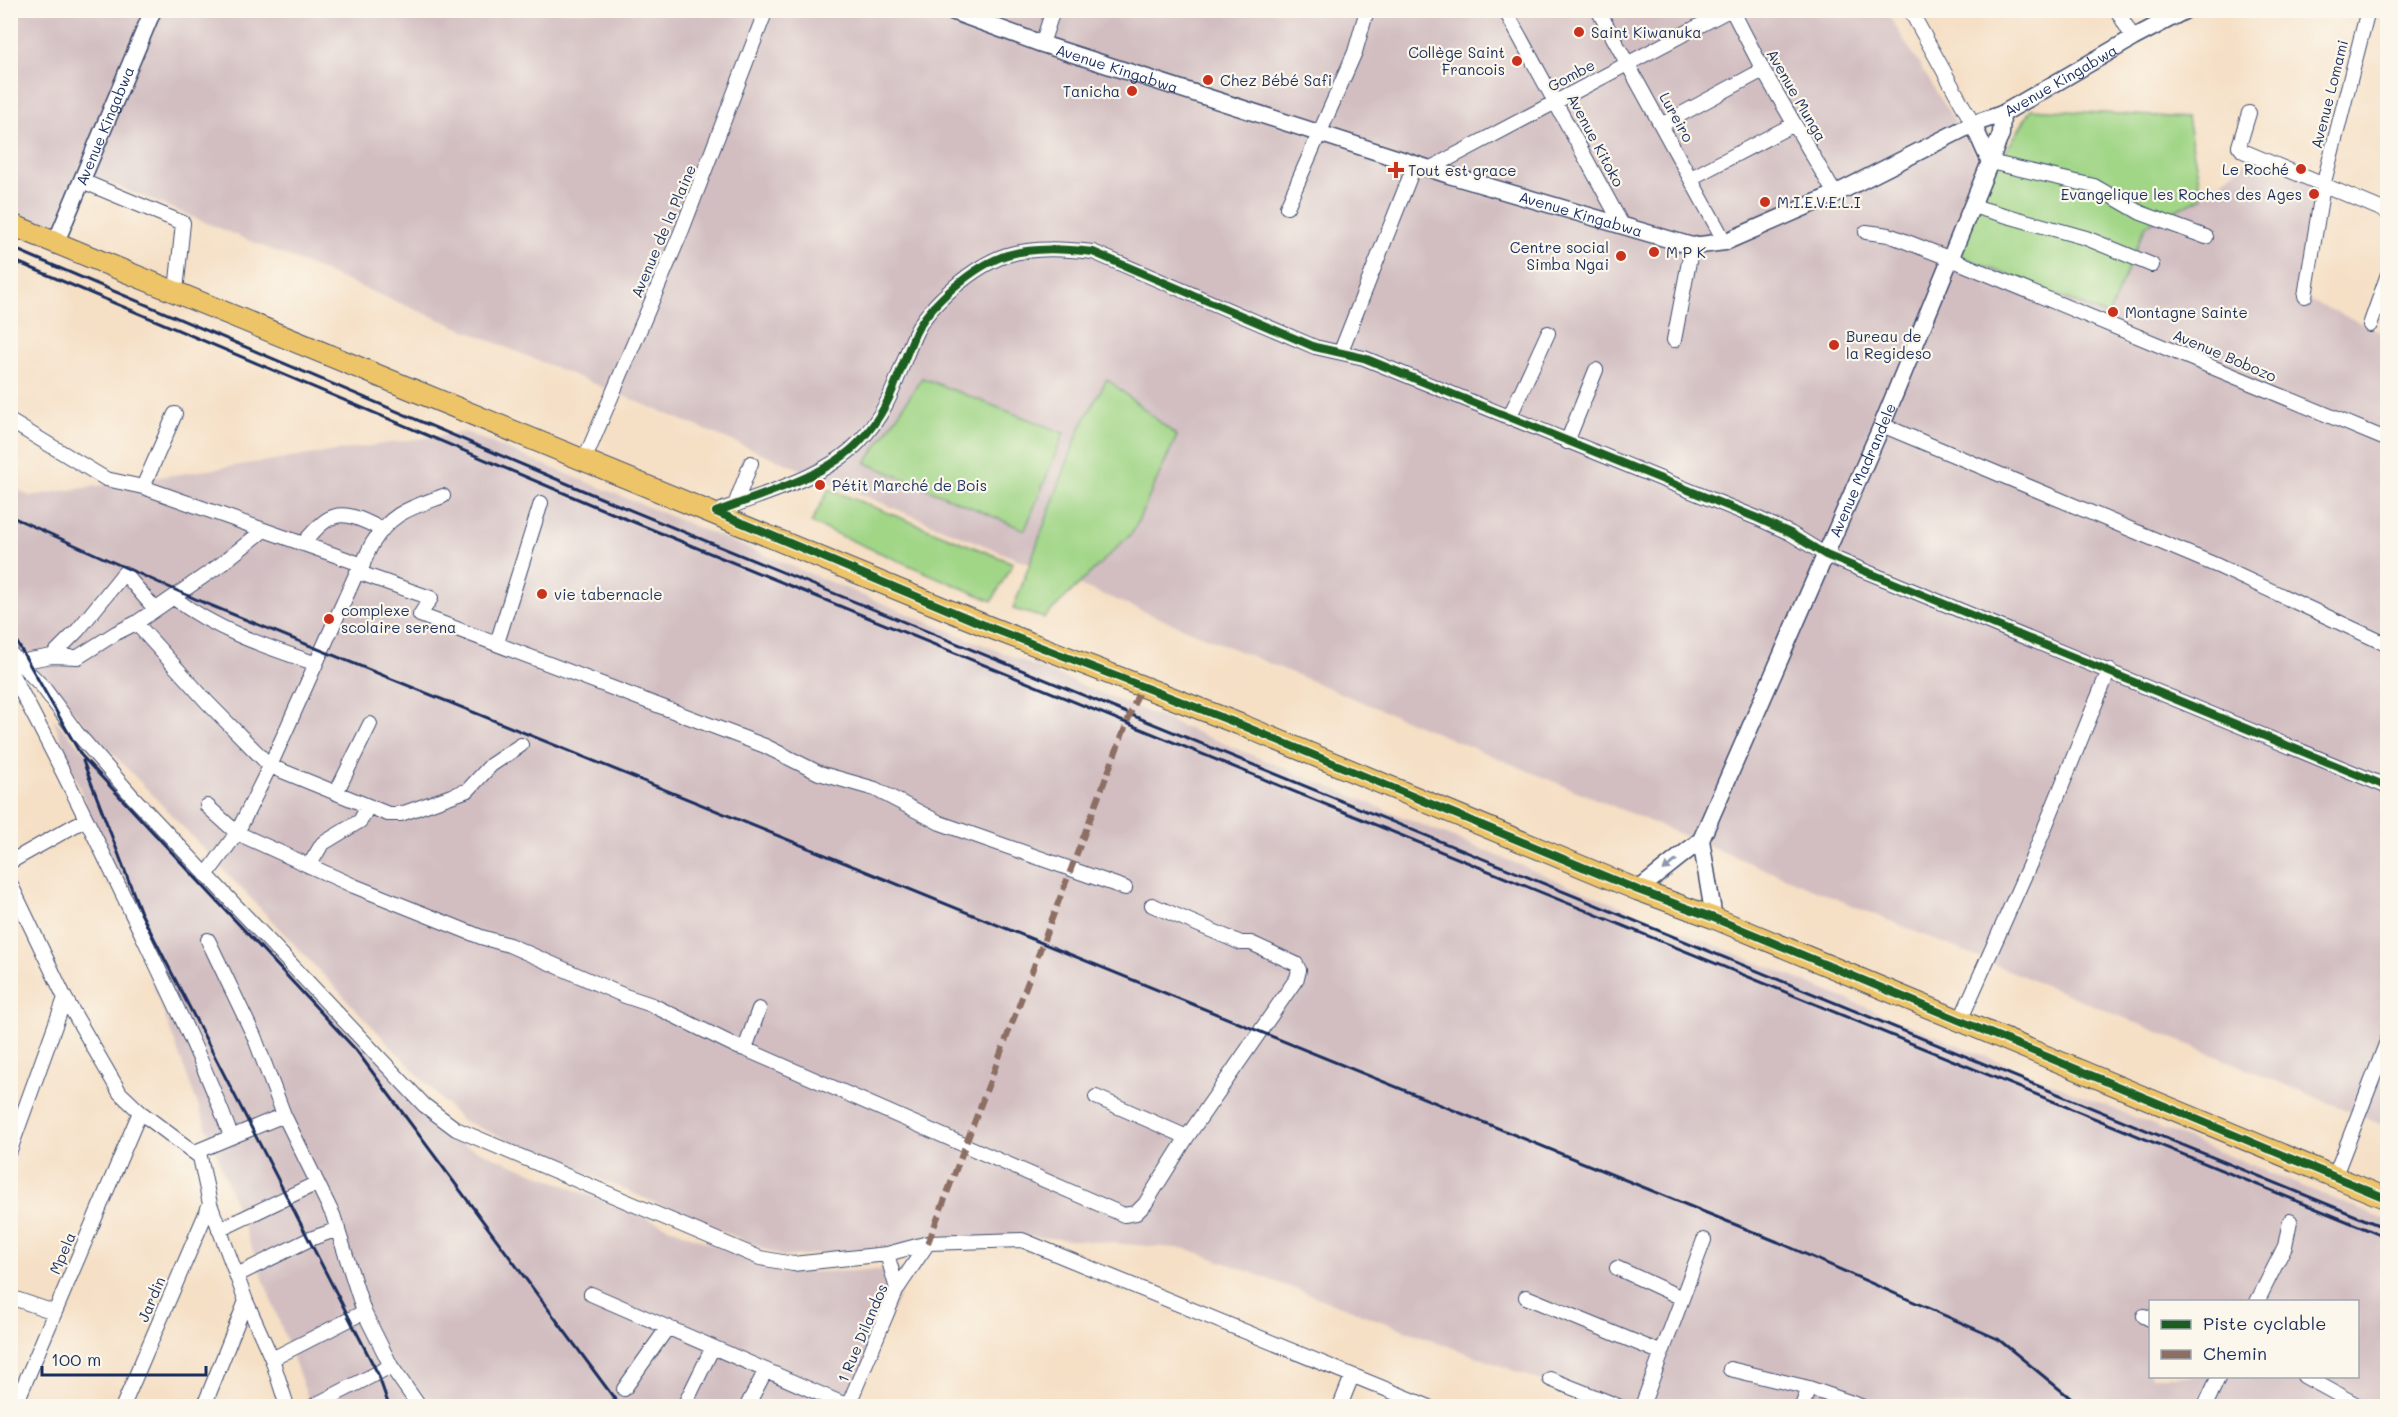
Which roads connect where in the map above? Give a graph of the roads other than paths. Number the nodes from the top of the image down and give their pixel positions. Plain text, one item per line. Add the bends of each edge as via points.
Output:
1 (153, 10) edge
2 (766, 10) edge
3 (949, 10) edge
4 (1053, 10) edge
5 (1367, 10) edge
6 (1505, 10) edge
7 (1598, 10) edge
8 (1730, 10) edge
9 (1910, 10) edge
10 (2117, 10) edge
11 (2186, 10) edge
12 (2368, 10) edge
13 (2133, 38) junction
14 (1042, 44) junction
15 (1627, 64) junction
16 (1763, 70) junction
17 (1556, 101) junction
18 (2249, 113) dead end
19 (2002, 114) junction
20 (1663, 124) junction
21 (1794, 124) junction
22 (1973, 124) junction
23 (1319, 134) junction
24 (1990, 162) junction
25 (1422, 166) junction
26 (1691, 178) junction
27 (82, 181) junction
28 (2323, 186) junction
29 (1835, 195) junction
30 (1972, 206) junction
31 (1287, 207) dead end
32 (2388, 212) edge
33 (1621, 223) junction
34 (10, 224) edge
35 (1866, 232) dead end
36 (2206, 237) dead end
37 (56, 242) junction
38 (1725, 242) junction
39 (1692, 246) junction
40 (1951, 259) junction
41 (2152, 265) dead end
42 (2388, 274) edge
43 (176, 291) junction
44 (2305, 296) dead end
45 (2370, 326) dead end
46 (1548, 333) dead end
47 (1674, 340) dead end
48 (1341, 351) junction
49 (1596, 370) dead end
50 (175, 414) dead end
51 (1509, 418) junction
52 (10, 421) edge
53 (1882, 425) junction
54 (2388, 440) edge
55 (1567, 442) junction
56 (584, 461) junction
57 (751, 463) dead end
58 (143, 488) junction
59 (444, 496) dead end
60 (541, 503) dead end
61 (725, 509) junction
62 (381, 529) junction
63 (264, 530) junction
64 (303, 543) junction
65 (1826, 555) junction
66 (360, 569) junction
67 (174, 598) junction
68 (155, 609) junction
69 (136, 624) junction
70 (497, 643) junction
71 (2388, 645) edge
72 (52, 656) junction
73 (13, 662) edge
74 (314, 663) junction
75 (2109, 670) junction
76 (370, 724) dead end
77 (521, 745) dead end
78 (270, 766) junction
79 (2388, 788) edge
80 (336, 793) junction
81 (207, 806) dead end
82 (368, 807) junction
83 (86, 819) junction
84 (237, 833) junction
85 (1701, 840) junction
86 (10, 862) edge
87 (309, 866) junction
88 (207, 874) junction
89 (10, 883) edge
90 (1125, 888) dead end
91 (1638, 890) junction
92 (1152, 905) dead end
93 (1714, 918) junction
94 (208, 940) dead end
95 (65, 998) junction
96 (759, 1009) dead end
97 (1960, 1022) junction
98 (2388, 1039) edge
99 (745, 1049) junction
100 (1096, 1096) dead end
101 (140, 1112) junction
102 (284, 1115) junction
103 (231, 1136) junction
104 (1187, 1137) junction
105 (10, 1150) edge
106 (195, 1152) junction
107 (2334, 1178) junction
108 (317, 1183) junction
109 (2388, 1199) edge
110 (210, 1204) junction
111 (2290, 1221) dead end
112 (338, 1229) junction
113 (219, 1230) junction
114 (1704, 1240) dead end
115 (928, 1243) junction
116 (887, 1254) junction
117 (1617, 1268) dead end
118 (237, 1275) junction
119 (897, 1289) junction
120 (591, 1294) dead end
121 (10, 1297) edge
122 (1526, 1297) dead end
123 (1682, 1298) junction
124 (2259, 1300) edge
125 (246, 1301) junction
126 (54, 1312) junction
127 (364, 1312) junction
128 (668, 1327) junction
129 (713, 1347) junction
130 (1662, 1353) junction
131 (272, 1359) junction
132 (391, 1366) junction
133 (1730, 1369) dead end
134 (766, 1370) junction
135 (1352, 1376) junction
136 (2219, 1378) edge
137 (2306, 1378) edge
138 (1550, 1379) dead end
139 (1809, 1388) junction
140 (624, 1389) dead end
141 (284, 1404) edge
142 (2357, 1406) edge
143 (15, 1407) edge
144 (123, 1407) edge
145 (204, 1407) edge
146 (313, 1407) edge
147 (419, 1407) edge
148 (684, 1407) edge
149 (747, 1407) edge
150 (848, 1407) edge
151 (1340, 1407) edge
152 (1427, 1407) edge
153 (1617, 1407) edge
154 (1642, 1407) edge
155 (1802, 1407) edge
156 (1861, 1407) edge
157 (2205, 1407) edge

1 - 27 street, Avenue Kingabwa
2 - 56 street, Avenue de la Plaine via 687,220
3 - 14 street, Avenue Kingabwa
4 - 14 street
5 - 23 street via 1354,52
6 - 17 street, Avenue Kitoko
7 - 15 street, Lureiro
8 - 15 street, Gombe
8 - 16 street, Avenue Munga
9 - 22 street
10 - 13 street
11 - 13 street, Avenue Kingabwa
12 - 28 street, Avenue Lomami
13 - 19 street, Avenue Kingabwa
14 - 23 street, Avenue Kingabwa
15 - 17 street, Gombe
15 - 20 street, Lureiro
16 - 20 street
16 - 21 street, Avenue Munga
17 - 25 street, Gombe
17 - 33 street, Avenue Kitoko
18 - 28 street via 2240,139 2242,151
19 - 22 street, Avenue Kingabwa
19 - 24 street, Avenue Madrandele via 2001,134
20 - 26 street, Lureiro
21 - 26 street
21 - 29 street, Avenue Munga
22 - 24 street
22 - 29 street, Avenue Kingabwa
23 - 25 street, Avenue Kingabwa
23 - 31 street
24 - 30 street, Avenue Madrandele
24 - 36 street via 2094,186 2141,213
25 - 33 street, Avenue Kingabwa
25 - 48 street
26 - 38 street, Lureiro
27 - 37 street, Avenue Kingabwa
27 - 43 street via 183,223
28 - 32 street
28 - 44 street, Avenue Lomami
29 - 38 street, Avenue Kingabwa
30 - 40 street, Avenue Madrandele
30 - 41 street via 2086,238
33 - 39 street, Avenue Kingabwa
34 - 37 main road
35 - 40 street, Avenue Bobozo via 1889,235
37 - 43 main road
38 - 39 street, Avenue Kingabwa
39 - 47 street
40 - 53 street, Avenue Madrandele
40 - 54 street, Avenue Bobozo
42 - 45 street
43 - 56 main road
46 - 51 street
48 - 51 street
48 - 61 street via 1315,347 1093,252 1058,248 1005,256 946,292 928,313 916,332 886,409 857,444 827,468
49 - 55 street
50 - 58 street
51 - 55 street
52 - 58 street via 99,476
53 - 65 street, Avenue Madrandele
53 - 71 street via 2218,566
55 - 65 street via 1757,518
56 - 61 main road
57 - 61 street
58 - 63 street
59 - 62 street via 396,514
60 - 70 street
61 - 91 main road via 989,627 1239,724
62 - 64 street via 353,515 341,514 316,527
62 - 66 street
63 - 64 street
63 - 67 street
64 - 66 street
65 - 75 street
65 - 85 street, Avenue Madrandele
66 - 70 street via 431,598 420,615
66 - 74 street
67 - 68 street
67 - 74 street via 237,636
68 - 69 street
68 - 72 street via 124,573
69 - 72 street via 78,657
69 - 78 street
70 - 90 street via 765,746 819,773 875,789 940,822
72 - 73 street
73 - 83 street
73 - 88 street
74 - 78 street
75 - 79 street
75 - 97 street
76 - 80 street
77 - 82 street via 491,765 468,790 401,814
78 - 80 street
78 - 84 street
80 - 82 street
81 - 84 street
82 - 87 street via 360,820 322,844
83 - 86 street
83 - 103 street via 214,1090
84 - 87 street
84 - 88 street
85 -> 91 street
85 - 93 street
87 - 99 street via 652,1005
88 - 116 street via 424,1105 456,1129 760,1258 793,1264
89 - 95 street
91 - 93 main road
92 - 104 street via 1242,943 1251,943 1296,964 1299,970
93 - 97 main road
94 - 102 street via 254,1036
95 - 101 street via 120,1093
95 - 105 street
96 - 99 street
97 - 107 main road
98 - 107 street
99 - 104 street via 1124,1215 1136,1213 1145,1204
100 - 104 street
101 - 106 street
101 - 126 street, Mpela
102 - 103 street
102 - 108 street
103 - 106 street
106 - 110 street via 200,1157
107 - 109 main road
108 - 112 street
108 - 113 street
110 - 113 street
110 - 144 street, Jardin
111 - 124 street via 2285,1246
112 - 118 street
112 - 127 street
113 - 118 street
114 - 123 street
115 - 116 street
115 - 119 street, 1 Rue Dilandos
115 - 135 street via 1022,1240
116 - 119 street
117 - 123 street
118 - 125 street
119 - 150 street, 1 Rue Dilandos
120 - 128 street
121 - 126 street
122 - 130 street
123 - 130 street
125 - 131 street
125 - 145 street
126 - 143 street, Mpela
127 - 131 street
127 - 132 street
128 - 129 street
128 - 140 street
129 - 134 street
129 - 148 street
130 - 154 street
131 - 141 street
132 - 146 street
132 - 147 street
133 - 139 street
134 - 149 street
134 - 150 street
135 - 151 street
135 - 152 street
136 - 157 street
137 - 142 street
138 - 153 street
139 - 155 street
139 - 156 street

